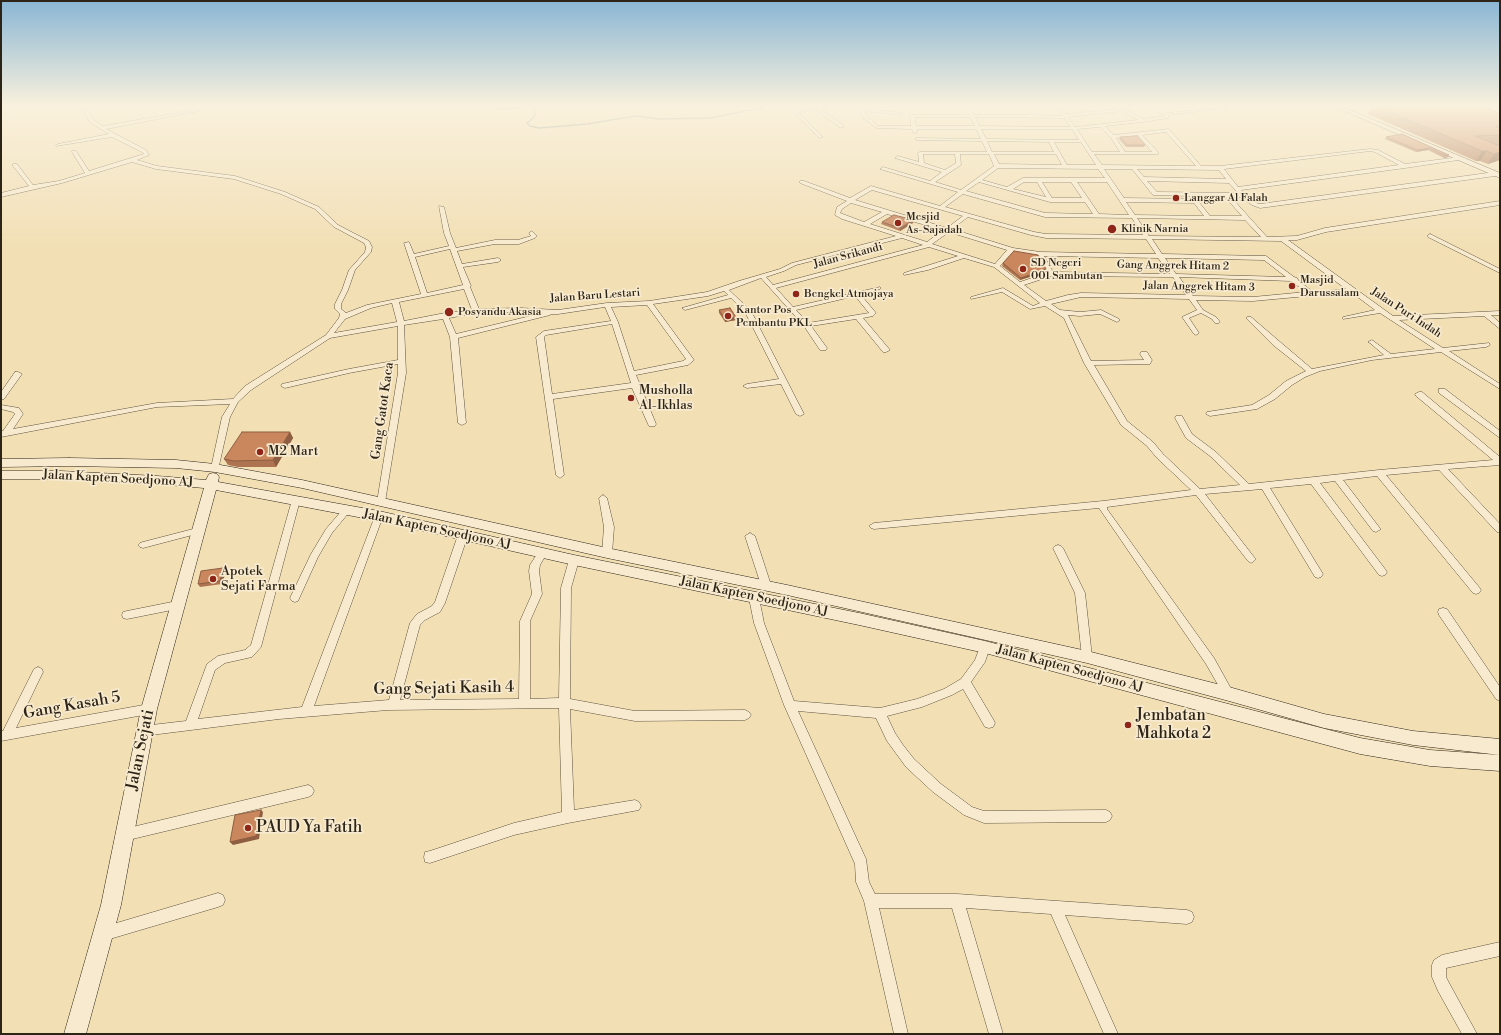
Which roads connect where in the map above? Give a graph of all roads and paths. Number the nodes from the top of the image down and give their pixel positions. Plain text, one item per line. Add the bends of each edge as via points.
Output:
1 (76, 155) edge
2 (146, 155) edge
3 (920, 155) edge
4 (957, 155) edge
5 (991, 155) edge
6 (1058, 155) edge
7 (1092, 155) edge
8 (1158, 155) edge
9 (1189, 155) edge
10 (1326, 155) edge
11 (1384, 155) edge
12 (1452, 155) edge
13 (898, 158) dead end
14 (1458, 158) junction
15 (132, 160) junction
16 (922, 164) junction
17 (15, 165) dead end
18 (997, 166) junction
19 (1065, 166) junction
20 (1100, 166) junction
21 (1405, 166) junction
22 (1133, 167) junction
23 (1168, 167) junction
24 (1200, 168) junction
25 (1220, 168) junction
26 (883, 169) dead end
27 (946, 172) junction
28 (88, 174) junction
29 (1497, 175) edge
30 (978, 180) junction
31 (1073, 180) junction
32 (1108, 180) junction
33 (1144, 180) junction
34 (1228, 180) junction
35 (1039, 181) junction
36 (802, 182) dead end
37 (931, 183) junction
38 (32, 187) junction
39 (1008, 189) junction
40 (1236, 189) junction
41 (962, 192) junction
42 (1155, 194) junction
43 (1190, 194) junction
44 (1, 195) edge
45 (1226, 195) junction
46 (1242, 195) junction
47 (1050, 200) junction
48 (1086, 200) junction
49 (1123, 200) junction
50 (852, 201) junction
51 (1160, 201) junction
52 (1196, 201) junction
53 (1500, 203) edge
54 (441, 207) dead end
55 (942, 207) junction
56 (886, 212) junction
57 (968, 215) junction
58 (1097, 216) junction
59 (1134, 217) junction
60 (1209, 218) junction
61 (1246, 218) junction
62 (866, 224) junction
63 (948, 230) junction
64 (532, 233) dead end
65 (902, 236) junction
66 (1430, 236) dead end
67 (1147, 237) junction
68 (1266, 239) junction
69 (1282, 239) junction
70 (407, 243) dead end
71 (928, 244) junction
72 (454, 249) junction
73 (1012, 250) junction
74 (1040, 254) junction
75 (411, 256) junction
76 (964, 256) junction
77 (1160, 256) junction
78 (498, 260) dead end
79 (836, 261) junction
80 (1500, 264) edge
81 (460, 266) junction
82 (996, 266) junction
83 (1491, 266) junction
84 (801, 271) junction
85 (1500, 271) edge
86 (906, 274) dead end
87 (1051, 274) junction
88 (762, 276) junction
89 (1174, 276) junction
90 (1295, 279) junction
91 (1019, 284) junction
92 (468, 286) junction
93 (773, 287) junction
94 (878, 288) dead end
95 (725, 289) junction
96 (1352, 290) junction
97 (424, 294) junction
98 (857, 294) junction
99 (1312, 294) junction
100 (733, 296) junction
101 (973, 298) dead end
102 (1190, 298) junction
103 (395, 301) junction
104 (649, 303) junction
105 (1046, 303) junction
106 (607, 305) junction
107 (685, 308) dead end
108 (793, 309) junction
109 (476, 311) junction
110 (1201, 311) junction
111 (1380, 311) junction
112 (558, 312) junction
113 (1059, 312) junction
114 (1500, 313) edge
115 (1486, 314) junction
116 (445, 315) junction
117 (343, 317) junction
118 (858, 317) junction
119 (1249, 318) dead end
120 (1344, 318) dead end
121 (1393, 318) junction
122 (1117, 320) dead end
123 (615, 322) junction
124 (1217, 322) dead end
125 (401, 323) junction
126 (806, 325) junction
127 (1500, 327) edge
128 (1196, 333) dead end
129 (328, 336) junction
130 (454, 337) junction
131 (1372, 342) dead end
132 (1486, 345) dead end
133 (823, 348) dead end
134 (886, 350) dead end
135 (1443, 350) junction
136 (1144, 354) dead end
137 (1390, 356) junction
138 (402, 361) junction
139 (1088, 363) junction
140 (1311, 371) junction
141 (18, 374) dead end
142 (632, 374) junction
143 (783, 381) junction
144 (636, 385) junction
145 (284, 386) dead end
146 (747, 386) dead end
147 (1500, 387) edge
148 (1442, 391) dead end
149 (1419, 394) dead end
150 (549, 396) junction
151 (1, 397) edge
152 (235, 401) junction
153 (1, 407) edge
154 (800, 414) dead end
155 (1210, 414) dead end
156 (1180, 418) dead end
157 (462, 422) dead end
158 (652, 424) dead end
159 (3, 434) edge
160 (1500, 435) edge
161 (1500, 461) edge
162 (1, 463) edge
163 (215, 468) junction
164 (1442, 468) junction
165 (1379, 473) junction
166 (1, 475) edge
167 (560, 475) dead end
168 (1337, 478) junction
169 (1314, 481) junction
170 (212, 485) junction
171 (1264, 486) junction
172 (1248, 488) junction
173 (1198, 492) junction
174 (603, 498) dead end
175 (296, 500) junction
176 (1103, 504) junction
177 (380, 509) junction
178 (347, 510) junction
179 (874, 526) dead end
180 (1376, 529) dead end
181 (1500, 530) edge
182 (197, 531) junction
183 (463, 535) junction
184 (750, 536) dead end
185 (144, 545) dead end
186 (1058, 548) dead end
187 (542, 553) junction
188 (607, 553) junction
189 (1251, 559) dead end
190 (574, 560) junction
191 (1382, 572) dead end
192 (1318, 574) dead end
193 (766, 585) junction
194 (787, 590) junction
195 (1476, 590) dead end
196 (295, 598) dead end
197 (754, 598) junction
198 (784, 604) junction
199 (177, 605) junction
200 (1443, 612) dead end
201 (127, 615) dead end
202 (985, 647) junction
203 (1087, 656) junction
204 (38, 672) dead end
205 (965, 682) junction
206 (1229, 694) junction
207 (1500, 696) edge
208 (524, 703) junction
209 (564, 703) junction
210 (393, 705) junction
211 (790, 705) junction
212 (149, 710) junction
213 (306, 712) junction
214 (880, 713) junction
215 (745, 715) dead end
216 (989, 723) dead end
217 (190, 725) junction
218 (144, 731) junction
219 (4, 735) edge
220 (1500, 747) edge
221 (1500, 763) edge
222 (308, 791) dead end
223 (635, 806) dead end
224 (1106, 816) dead end
225 (568, 817) junction
226 (124, 835) junction
227 (430, 857) dead end
228 (218, 900) dead end
229 (871, 901) junction
230 (957, 901) junction
231 (1055, 908) junction
232 (1187, 917) dead end
233 (103, 934) junction
234 (1500, 949) edge
235 (75, 1034) edge
236 (901, 1034) edge
237 (996, 1034) edge
238 (1111, 1034) edge
239 (1470, 1034) edge

1 - 28 street
2 - 15 street
3 - 16 street
4 - 27 street via 959,164
5 - 18 street
6 - 19 street
7 - 20 street
8 - 23 street
9 - 24 street
10 - 25 street
11 - 21 street
12 - 14 main road
13 - 16 street
14 - 21 street
14 - 29 main road
15 - 28 street
15 - 117 street via 156,167 235,178 277,190 318,208 336,226 367,242 368,252 352,270 338,304
16 - 27 street
17 - 38 street
18 - 19 street
18 - 30 street
19 - 20 street
20 - 22 street
20 - 32 street
21 - 40 street
22 - 23 street
22 - 33 street
23 - 24 street
24 - 25 street
25 - 34 street
26 - 37 street
27 - 37 street
28 - 38 street
29 - 46 street via 1260,206
30 - 39 street
30 - 41 street
31 - 32 street
31 - 35 street
31 - 48 street
32 - 49 street
33 - 34 street
33 - 42 street
34 - 40 street
35 - 39 street via 1023,180
35 - 47 street
36 - 50 street
37 - 41 street
38 - 44 street
39 - 47 street
40 - 46 street
41 - 55 street
41 - 58 street via 1045,214
42 - 43 street
42 - 51 street
43 - 45 street
43 - 52 street
45 - 46 street
45 - 61 street
47 - 48 street
48 - 58 street
49 - 51 street
49 - 59 street
50 - 55 street via 873,188
50 - 56 street
50 - 62 street via 839,208 837,214
51 - 52 street
52 - 60 street
53 - 69 street
54 - 72 street
55 - 57 street
56 - 62 street
56 - 63 street
57 - 63 street
57 - 67 street via 1039,235
58 - 59 street
59 - 60 street
59 - 67 street
60 - 61 street
61 - 68 street
62 - 65 street
63 - 71 street
63 - 73 street
64 - 72 street via 533,237 519,242 495,242
65 - 71 street
65 - 79 street, Jalan Baru Lestari
66 - 83 street
67 - 68 street
67 - 77 street
68 - 69 street
69 - 96 street, Jalan Puri Indah
70 - 75 street
71 - 76 street
71 - 79 street, Jalan Srikandi
72 - 75 street
72 - 81 street
73 - 74 street
73 - 82 street
74 - 77 street
74 - 87 street
75 - 97 street
76 - 82 street
76 - 86 street
77 - 89 street
77 - 90 street via 1264,257
78 - 81 street
79 - 84 street, Jalan Baru Lestari
79 - 84 street, Jalan Srikandi
80 - 83 street
81 - 92 street
82 - 91 street
83 - 85 street
84 - 88 street, Jalan Baru Lestari via 782,270
84 - 93 street, Jalan Srikandi
87 - 89 street, Gang Anggrek Hitam 2
87 - 91 street, Gang Anggrek Hitam 2
88 - 93 street
88 - 95 street, Jalan Baru Lestari
89 - 90 street, Gang Anggrek Hitam 2
89 - 102 street
90 - 99 street
91 - 105 street
92 - 97 street
92 - 109 street
93 - 108 street
94 - 98 street
95 - 100 street
95 - 104 street, Jalan Baru Lestari
96 - 99 street, Jalan Anggrek Hitam 3
96 - 111 street, Jalan Puri Indah
97 - 103 street
98 - 108 street
98 - 118 street via 873,313
99 - 102 street, Jalan Anggrek Hitam 3 via 1253,299
100 - 107 street
100 - 143 street via 748,311
101 - 105 street, Jalan Anggrek Hitam 3 via 1003,290 1030,307
102 - 105 street, Jalan Anggrek Hitam 3 via 1081,295
102 - 110 street
103 - 117 street via 369,306
103 - 125 street, Gang Gatot Kaca
104 - 106 street, Jalan Baru Lestari
104 - 142 street via 690,360
105 - 113 street
106 - 112 street, Jalan Baru Lestari
106 - 123 street
108 - 126 street
109 - 112 street, Jalan Baru Lestari
109 - 116 street, Jalan Baru Lestari
110 - 124 street
110 - 128 street via 1185,317
111 - 120 street
111 - 121 street, Jalan Puri Indah
112 - 130 street
113 - 122 street via 1100,312
113 - 139 street via 1067,317
114 - 115 street
115 - 121 street
115 - 127 street
116 - 125 street, Jalan Baru Lestari
116 - 130 street
117 - 129 street
118 - 126 street
118 - 134 street
119 - 140 street
121 - 135 street, Jalan Puri Indah
123 - 142 street
123 - 150 street via 541,335
125 - 129 street, Jalan Baru Lestari
125 - 138 street, Gang Gatot Kaca
126 - 133 street
129 - 152 street, Jalan Baru Lestari via 248,388
130 - 157 street
131 - 137 street
132 - 135 street
135 - 137 street
135 - 147 street, Jalan Puri Indah
136 - 139 street via 1147,362
137 - 140 street
138 - 145 street
138 - 177 street, Gang Gatot Kaca
139 - 173 street via 1124,423 1150,444
140 - 155 street via 1254,407
141 - 151 street
142 - 144 street
143 - 146 street
143 - 154 street
144 - 150 street
144 - 158 street
148 - 160 street
149 - 161 street
150 - 167 street
152 - 159 street via 151,406
152 - 163 street, Jalan Baru Lestari via 226,418
153 - 159 street via 16,410 19,414
156 - 172 street via 1189,436 1213,454
161 - 164 street
162 - 163 main road, Jalan Kapten Soedjono AJ via 168,464
163 - 170 main road, Jalan Sejati
163 - 177 main road, Jalan Kapten Soedjono AJ via 302,484
164 - 165 street
164 - 181 street
165 - 168 street
165 - 195 street
166 - 170 main road, Jalan Kapten Soedjono AJ via 150,479
168 - 169 street
168 - 180 street
169 - 171 street
169 - 191 street
170 - 175 main road, Jalan Kapten Soedjono AJ
170 - 182 main road, Jalan Sejati
171 - 172 street
171 - 192 street
172 - 173 street
173 - 176 street
173 - 189 street
174 - 188 street via 609,527
175 - 178 main road, Jalan Kapten Soedjono AJ
175 - 217 street via 256,647 248,654 222,660 211,667
176 - 179 street
176 - 206 street via 1103,509 1210,661
177 - 178 main road, Jalan Kapten Soedjono AJ
177 - 183 main road, Jalan Kapten Soedjono AJ
177 - 188 main road, Jalan Kapten Soedjono AJ
177 - 213 street, Gang Gatot Kaca
178 - 196 street via 329,531 314,556
182 - 185 street
182 - 199 main road, Jalan Sejati
183 - 187 main road, Jalan Kapten Soedjono AJ
183 - 210 street via 440,603 436,609 415,623
184 - 193 street
186 - 203 street via 1081,598
187 - 190 main road, Jalan Kapten Soedjono AJ
187 - 208 street via 534,571 537,594 524,621
188 - 193 main road, Jalan Kapten Soedjono AJ
190 - 197 main road, Jalan Kapten Soedjono AJ
190 - 209 street via 566,588
193 - 194 main road, Jalan Kapten Soedjono AJ
194 - 198 main road
194 - 203 main road, Jalan Kapten Soedjono AJ
197 - 198 main road, Jalan Kapten Soedjono AJ
197 - 211 street via 759,623
198 - 202 main road, Jalan Kapten Soedjono AJ
199 - 201 street
199 - 212 main road, Jalan Sejati
200 - 207 street
202 - 205 street via 980,662
202 - 221 main road, Jalan Kapten Soedjono AJ via 1360,746 1430,758
203 - 206 main road, Jalan Kapten Soedjono AJ
204 - 219 street
205 - 214 street via 918,704
205 - 216 street
206 - 220 main road, Jalan Kapten Soedjono AJ via 1324,721 1371,731
208 - 209 street, Gang Sejati Kasih 4
208 - 210 street, Gang Sejati Kasih 4
209 - 215 street, Gang Sejati Kasih 4 via 635,716
209 - 225 street
210 - 213 street, Gang Sejati Kasih 4
211 - 214 street
211 - 229 street via 850,837 861,864 863,882
212 - 218 main road, Jalan Sejati
212 - 219 street, Gang Kasah 5
213 - 217 street, Gang Sejati Kasih 4
214 - 224 street via 895,743 910,763 937,788 968,811 984,817
217 - 218 street, Gang Sejati Kasih 4
218 - 226 main road, Jalan Sejati
222 - 226 street
223 - 225 street
225 - 227 street via 514,829
226 - 233 main road, Jalan Sejati
228 - 233 street
229 - 230 street
229 - 236 street
230 - 231 street
230 - 237 street
231 - 232 street
231 - 238 street
233 - 235 main road, Jalan Sejati
234 - 239 street via 1442,962 1439,965 1439,977 1443,986

